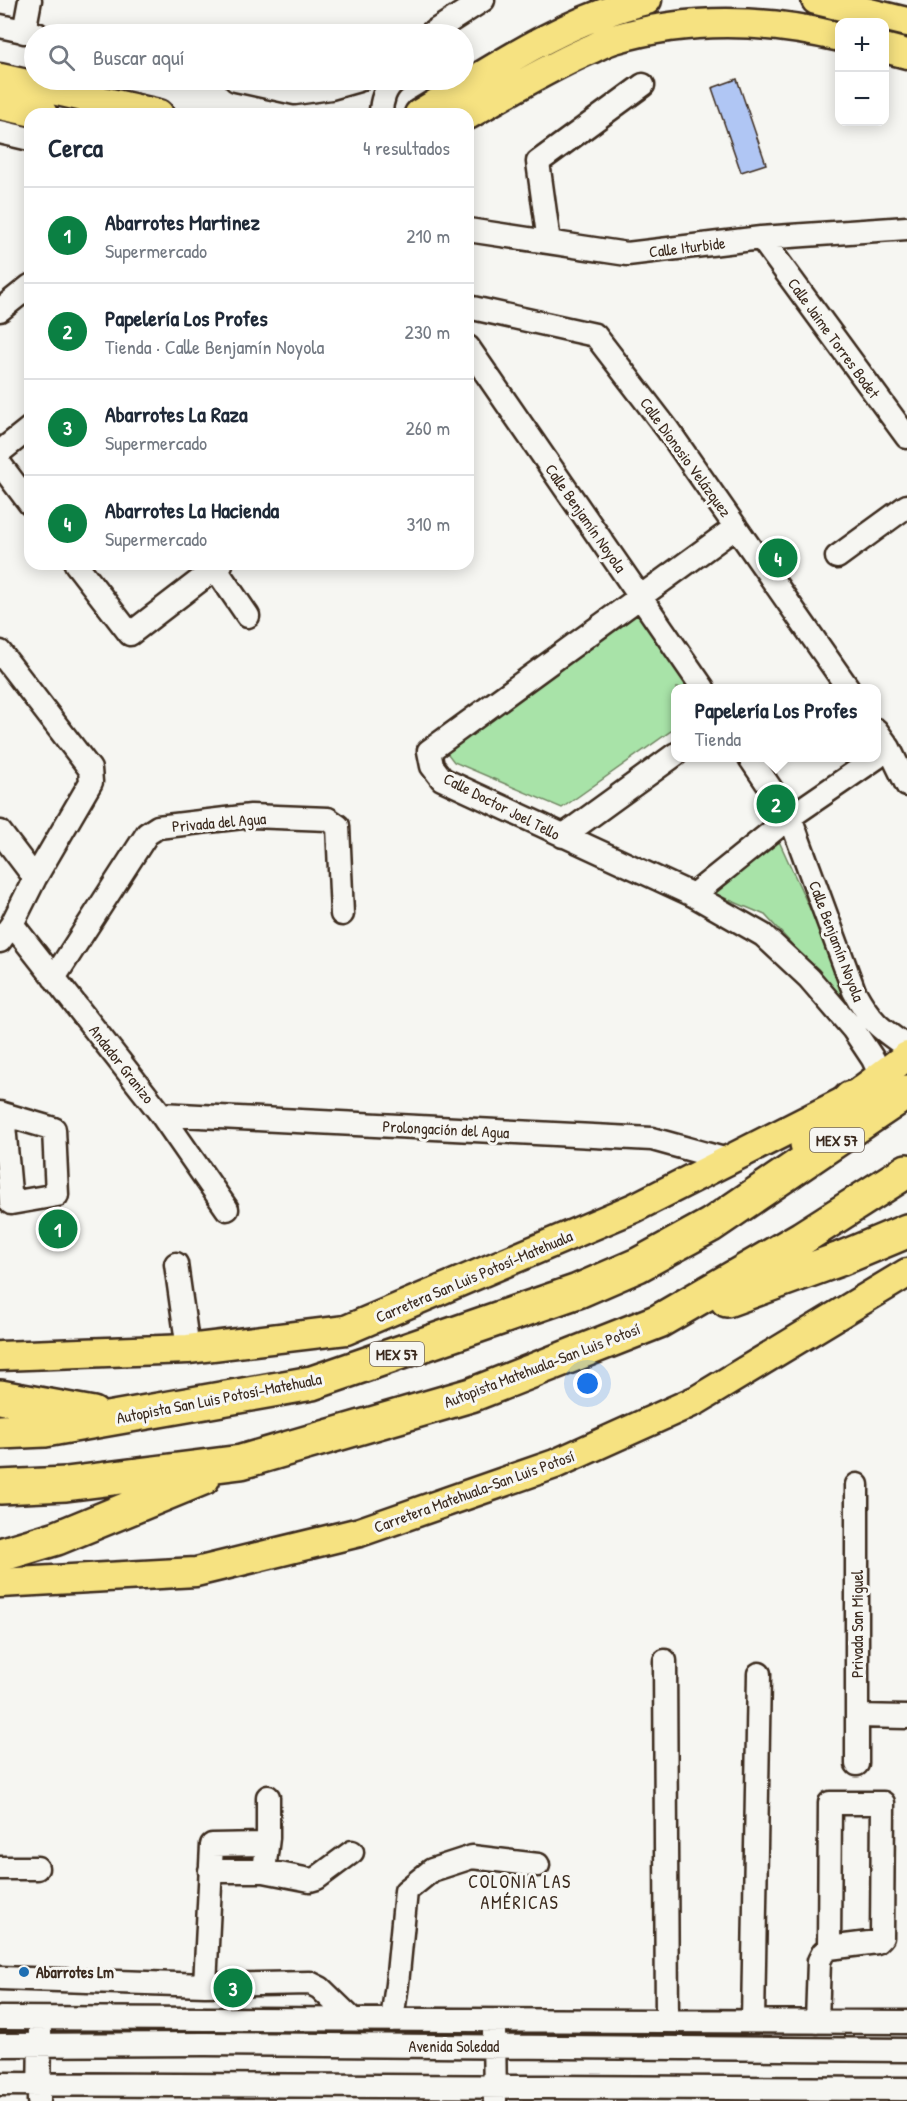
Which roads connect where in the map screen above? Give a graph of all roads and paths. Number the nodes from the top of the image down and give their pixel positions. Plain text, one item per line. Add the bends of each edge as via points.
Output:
1 (30, 0) edge
2 (647, 0) edge
3 (816, 0) edge
4 (477, 1) edge
5 (907, 22) edge
6 (30, 24) edge
7 (448, 24) edge
8 (0, 26) edge
9 (24, 32) edge
10 (835, 36) edge
11 (889, 49) edge
12 (907, 54) edge
13 (0, 78) edge
14 (474, 81) edge
15 (24, 83) edge
16 (643, 85) dead end
17 (53, 90) edge
18 (281, 90) edge
19 (317, 90) edge
20 (387, 90) edge
21 (459, 90) edge
22 (0, 105) edge
23 (132, 108) edge
24 (381, 108) edge
25 (429, 108) edge
26 (24, 110) edge
27 (474, 112) edge
28 (0, 132) edge
29 (24, 138) edge
30 (474, 219) edge
31 (907, 228) edge
32 (474, 231) edge
33 (499, 234) junction
34 (761, 238) junction
35 (549, 242) junction
36 (24, 291) edge
37 (474, 308) edge
38 (0, 310) edge
39 (474, 356) edge
40 (24, 433) edge
41 (907, 437) edge
42 (0, 452) edge
43 (0, 464) edge
44 (24, 496) edge
45 (907, 506) edge
46 (736, 527) junction
47 (837, 557) dead end
48 (81, 570) edge
49 (213, 570) edge
50 (220, 570) edge
51 (640, 596) junction
52 (248, 616) dead end
53 (0, 652) edge
54 (700, 684) edge
55 (845, 684) edge
56 (881, 754) edge
57 (671, 757) edge
58 (753, 762) edge
59 (869, 762) edge
60 (905, 774) edge
61 (790, 817) junction
62 (0, 832) edge
63 (562, 836) junction
64 (35, 878) junction
65 (693, 895) junction
66 (342, 914) dead end
67 (6, 933) edge
68 (54, 978) junction
69 (907, 1047) edge
70 (907, 1056) edge
71 (894, 1084) edge
72 (851, 1098) junction
73 (1, 1114) edge
74 (161, 1114) junction
75 (728, 1160) junction
76 (907, 1171) edge
77 (766, 1188) junction
78 (227, 1209) dead end
79 (907, 1231) edge
80 (176, 1264) dead end
81 (907, 1273) edge
82 (659, 1321) junction
83 (188, 1349) junction
84 (0, 1356) edge
85 (0, 1397) edge
86 (112, 1418) junction
87 (0, 1432) edge
88 (241, 1462) junction
89 (856, 1485) dead end
90 (0, 1487) edge
91 (0, 1555) edge
92 (0, 1583) edge
93 (665, 1660) dead end
94 (759, 1674) dead end
95 (857, 1716) junction
96 (907, 1717) edge
97 (857, 1764) dead end
98 (268, 1797) dead end
99 (267, 1844) junction
100 (352, 1852) dead end
101 (538, 1865) dead end
102 (0, 1868) edge
103 (37, 1868) dead end
104 (210, 1871) junction
105 (264, 1871) junction
106 (829, 1948) junction
107 (0, 1978) edge
108 (206, 1985) junction
109 (0, 2018) edge
110 (40, 2019) junction
111 (352, 2019) junction
112 (392, 2020) junction
113 (494, 2021) junction
114 (667, 2021) junction
115 (753, 2022) junction
116 (817, 2022) junction
117 (907, 2022) edge
118 (0, 2044) edge
119 (40, 2045) junction
120 (495, 2046) junction
121 (907, 2050) edge
122 (0, 2084) edge
123 (907, 2089) edge
124 (39, 2093) edge
125 (193, 2093) edge
126 (341, 2093) edge
127 (495, 2094) edge
128 (655, 2094) edge
129 (798, 2095) edge

1 - 6 street
2 - 14 main road via 584,20
3 - 5 main road
4 - 7 street
8 - 9 street
10 - 27 main road via 775,24 702,22 670,27 613,39 561,62
11 - 12 main road
13 - 15 main road
16 - 35 street via 538,162
17 - 23 main road
18 - 19 street
20 - 24 street
21 - 25 main road
22 - 26 main road
28 - 29 street
30 - 33 street
31 - 34 street, Calle Iturbide
32 - 33 street, Calle Iturbide
33 - 35 street, Calle Iturbide
34 - 35 street, Calle Iturbide via 627,254
34 - 41 street, Calle Jaime Torres Bodet
36 - 38 street
37 - 46 street, Calle Dionosio Velázquez via 595,335
39 - 51 street, Calle Benjamín Noyola
40 - 42 street
43 - 44 street
45 - 47 street
46 - 51 street, Calle Doctor Joel Tello
46 - 55 street, Calle Dionosio Velázquez
48 - 49 street via 130,634
50 - 52 street
51 - 54 street, Calle Benjamín Noyola
51 - 63 street, Calle Doctor Joel Tello via 429,751 432,766 442,779
53 - 64 street via 90,769 91,782
56 - 60 street
57 - 63 street
58 - 61 street, Calle Benjamín Noyola
59 - 61 street
61 - 65 street
61 - 69 street, Calle Benjamín Noyola via 854,991 878,1027
62 - 64 street
63 - 65 street, Calle Doctor Joel Tello
64 - 67 street
65 - 71 street, Calle Doctor Joel Tello via 763,935 809,978
66 - 68 street, Privada del Agua via 338,826 328,819 251,816 158,827 147,834
67 - 68 street, Andador Granizo
68 - 74 street, Andador Granizo
70 - 71 main road, Carretera San Luis Potosí-Matehuala
71 - 72 main road, Carretera San Luis Potosí-Matehuala
71 - 77 highway, Autopista San Luis Potosí-Matehuala / MEX 57
72 - 75 main road, Carretera San Luis Potosí-Matehuala
72 - 77 highway
73 - 73 street via 11,1203 57,1195 54,1130
74 - 75 street, Prolongación del Agua via 652,1139
74 - 78 street, Andador Granizo
75 - 83 main road, Carretera San Luis Potosí-Matehuala via 624,1213 346,1330
76 - 82 highway, Autopista Matehuala-San Luis Potosí
77 - 86 highway, Autopista San Luis Potosí-Matehuala / MEX 57 via 711,1225 638,1265 499,1319 312,1383
79 - 82 highway via 745,1294
80 - 83 street
81 - 92 main road, Carretera Matehuala-San Luis Potosí via 697,1400 555,1464 360,1532 196,1572
82 - 88 highway, Autopista Matehuala-San Luis Potosí via 471,1395
83 - 84 main road, Carretera San Luis Potosí-Matehuala
85 - 86 highway
86 - 87 highway, Autopista San Luis Potosí-Matehuala / MEX 57 via 45,1430
88 - 90 highway, Autopista Matehuala-San Luis Potosí via 66,1484
88 - 91 highway via 57,1538
89 - 95 street, Privada San Miguel
93 - 114 street
94 - 115 street
95 - 96 street
95 - 97 street, Privada San Miguel
98 - 99 street
99 - 104 street via 212,1845
99 - 105 street
100 - 105 street via 310,1880
101 - 112 street via 472,1857 432,1870 406,1891
102 - 103 street
104 - 105 street
104 - 108 street
106 - 106 street via 877,1942 882,1937 883,1803 830,1803
106 - 116 street via 819,1961
107 - 108 street
108 - 111 street via 310,1983
109 - 110 street, Avenida Soledad
110 - 111 street, Avenida Soledad
110 - 119 street
111 - 112 street, Avenida Soledad
112 - 113 street, Avenida Soledad
113 - 114 street, Avenida Soledad
113 - 120 street
114 - 115 street, Avenida Soledad
115 - 116 street, Avenida Soledad
116 - 117 street, Avenida Soledad
118 - 119 street, Avenida Soledad
119 - 120 street, Avenida Soledad
119 - 124 street
120 - 121 street, Avenida Soledad
120 - 127 street
122 - 124 street
123 - 129 street
124 - 125 street
125 - 126 street
126 - 127 street
127 - 128 street
128 - 129 street

